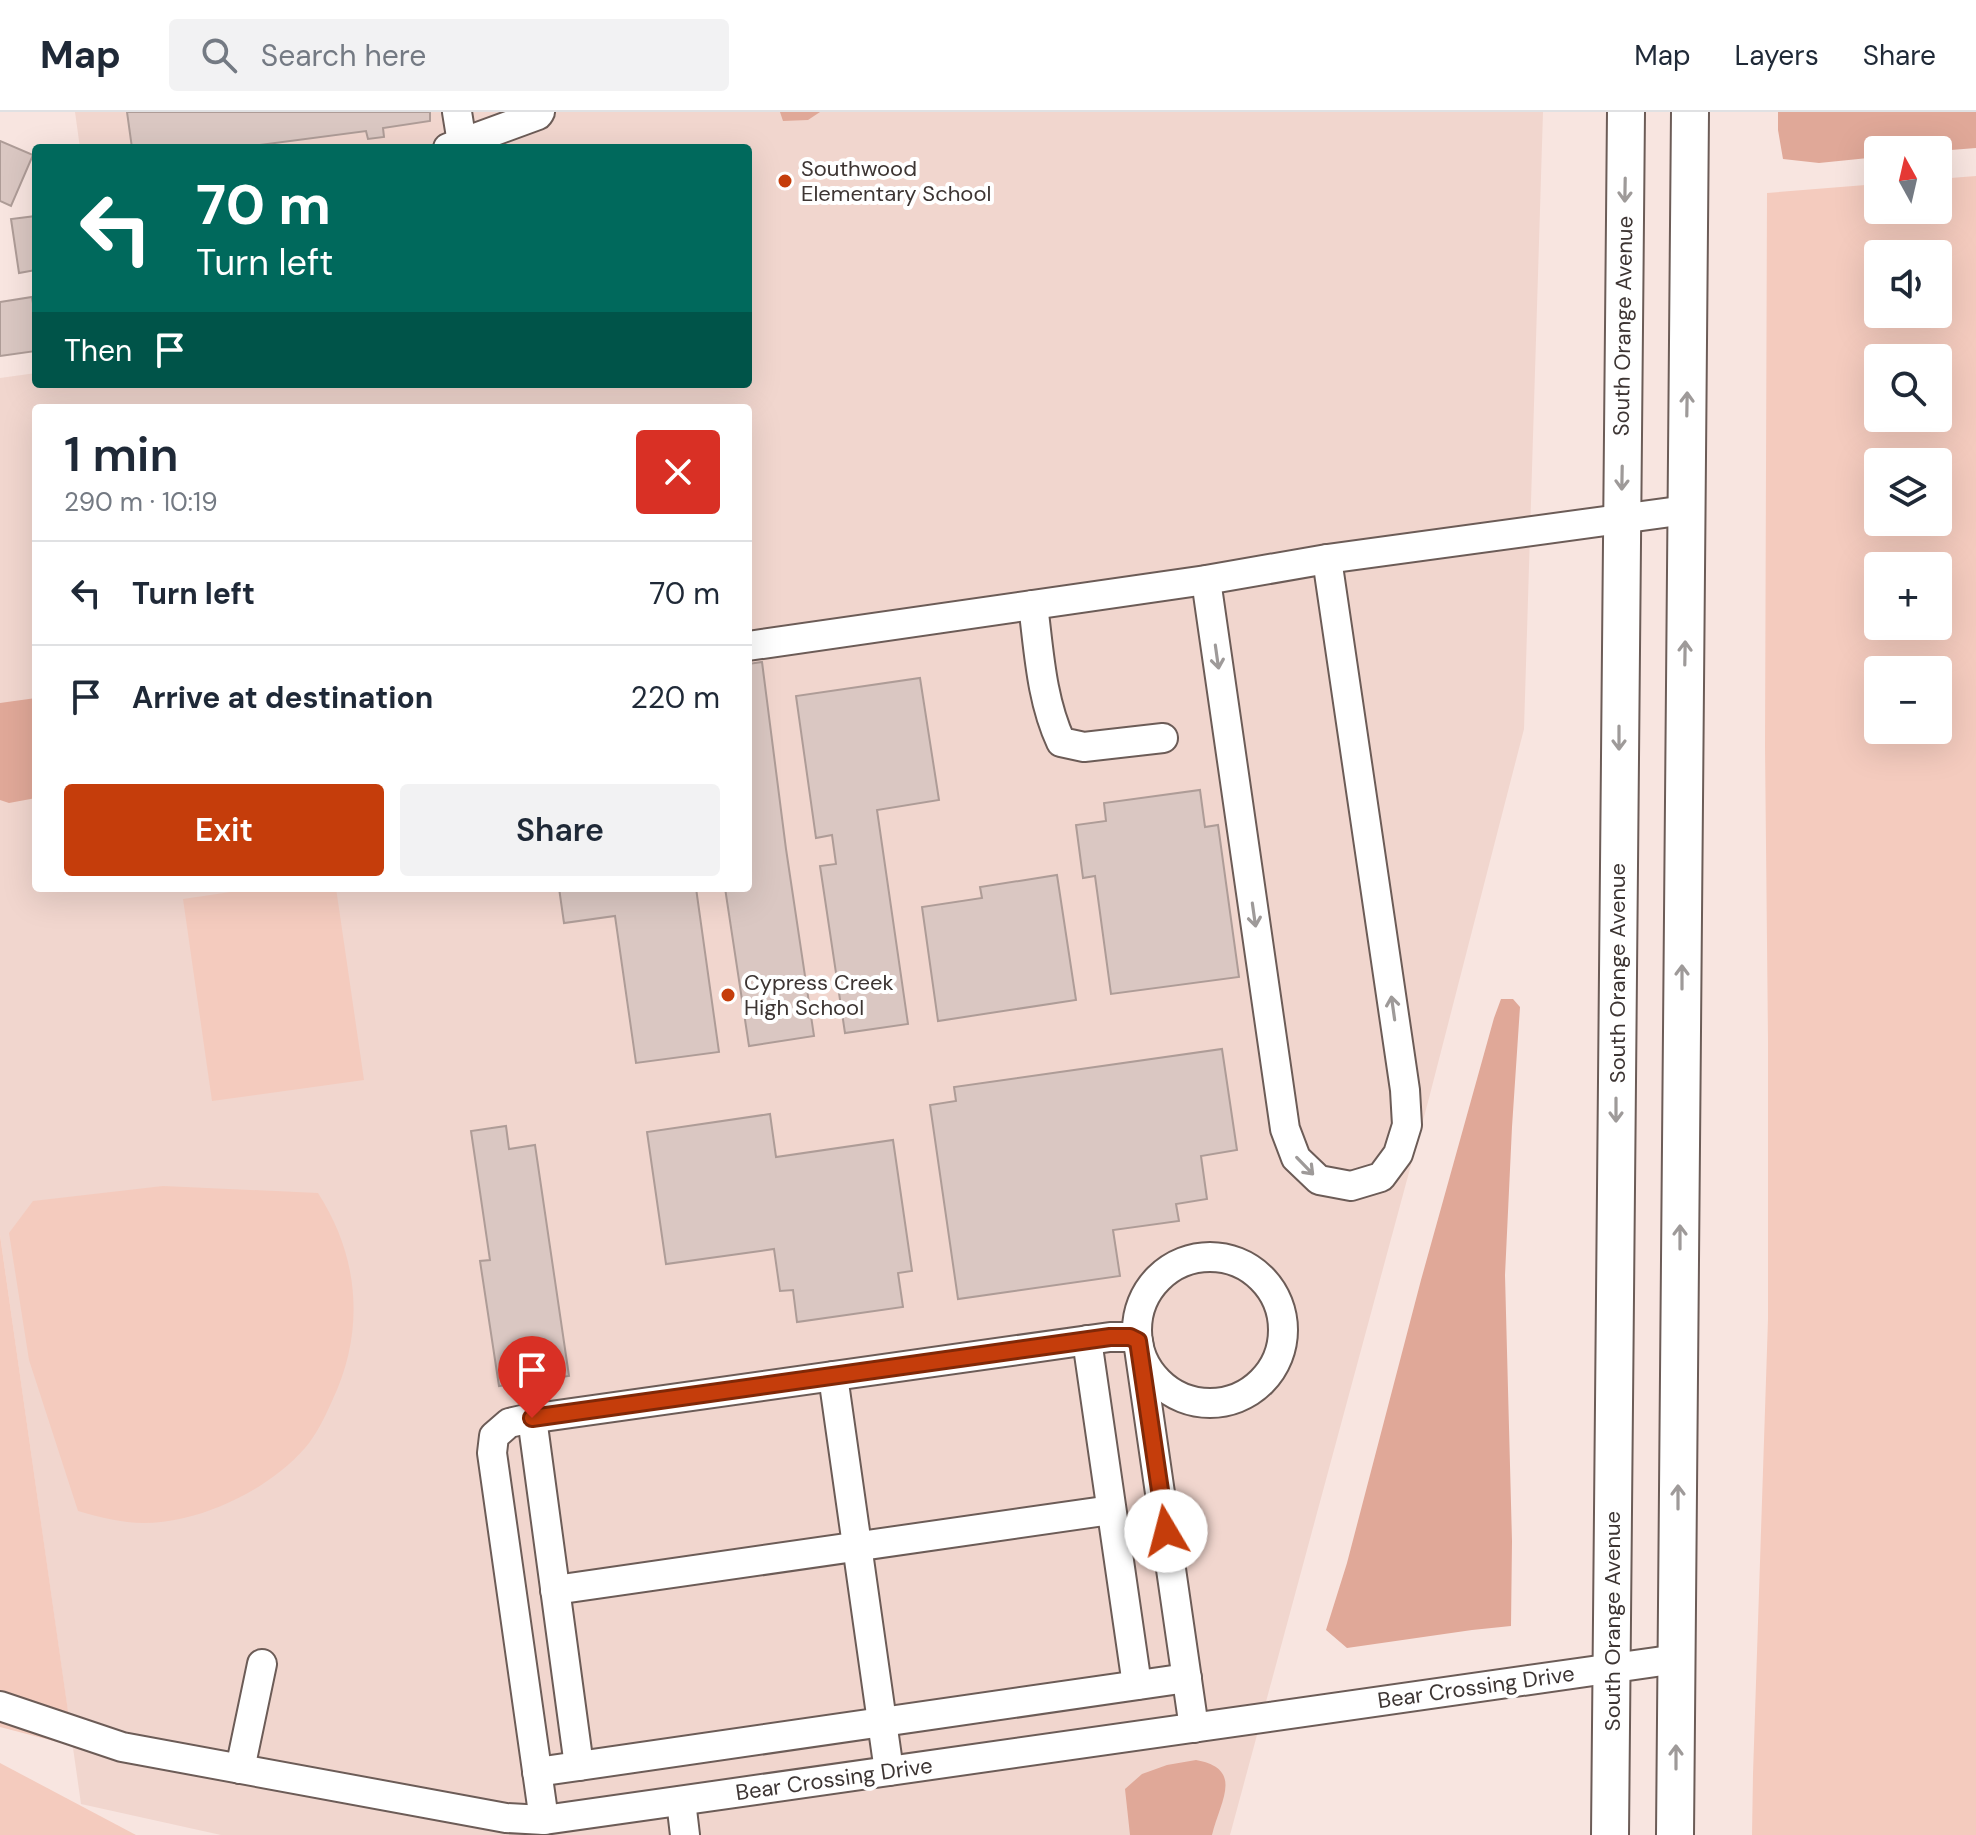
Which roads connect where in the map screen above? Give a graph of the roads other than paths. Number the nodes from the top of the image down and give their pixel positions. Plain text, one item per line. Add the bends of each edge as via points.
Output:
1 (457, 112) edge
2 (1626, 112) edge
3 (1690, 112) edge
4 (527, 115) edge
5 (455, 144) edge
6 (460, 144) edge
7 (1686, 510) junction
8 (1621, 518) junction
9 (1327, 559) junction
10 (1206, 580) junction
11 (1033, 605) junction
12 (752, 645) edge
13 (1163, 738) dead end
14 (1087, 1340) junction
15 (1138, 1341) junction
16 (833, 1376) junction
17 (532, 1418) junction
18 (1111, 1510) junction
19 (857, 1546) junction
20 (555, 1590) junction
21 (1677, 1659) junction
22 (262, 1664) dead end
23 (1611, 1668) junction
24 (1187, 1678) junction
25 (1137, 1685) junction
26 (0, 1706) edge
27 (883, 1722) junction
28 (1194, 1728) junction
29 (579, 1766) junction
30 (240, 1769) junction
31 (889, 1771) junction
32 (537, 1772) junction
33 (681, 1801) junction
34 (544, 1820) junction
35 (576, 1825) edge
36 (685, 1835) edge
37 (1610, 1835) edge
38 (1675, 1835) edge

1 - 5 street
2 -> 8 main road, South Orange Avenue
7 -> 3 main road
4 - 6 street
7 - 8 street
21 -> 7 main road
8 - 9 street
8 -> 23 main road, South Orange Avenue
9 - 10 street
10 -> 9 street via 1285,1129 1296,1158 1319,1180 1351,1186 1381,1177 1398,1154 1407,1125
10 - 11 street
11 - 12 street
11 - 13 street via 1044,693 1061,742 1084,747
14 - 15 street
14 - 16 street
14 - 18 street
15 - 15 street via 1144,1361 1172,1392 1195,1401 1220,1402 1244,1395 1277,1360 1284,1336 1282,1311 1272,1289 1254,1271 1232,1260 1191,1259 1155,1282 1138,1320
15 - 24 street
16 - 17 street
16 - 19 street
17 - 20 street
17 - 32 street via 501,1428 492,1444
18 - 19 street
18 - 25 street
19 - 20 street
19 - 27 street
20 - 29 street
21 - 23 street, Bear Crossing Drive
38 -> 21 main road
22 - 30 street
23 - 28 street, Bear Crossing Drive
23 - 37 main road, South Orange Avenue
24 - 25 street
24 - 28 street
25 - 27 street
26 - 30 street, Bear Crossing Drive via 122,1747
27 - 29 street
27 - 31 street
28 - 31 street, Bear Crossing Drive
29 - 32 street
30 - 34 street, Bear Crossing Drive via 506,1818
31 - 33 street, Bear Crossing Drive
32 - 34 street
33 - 35 street, Bear Crossing Drive
33 - 36 street
34 - 35 street, Bear Crossing Drive

